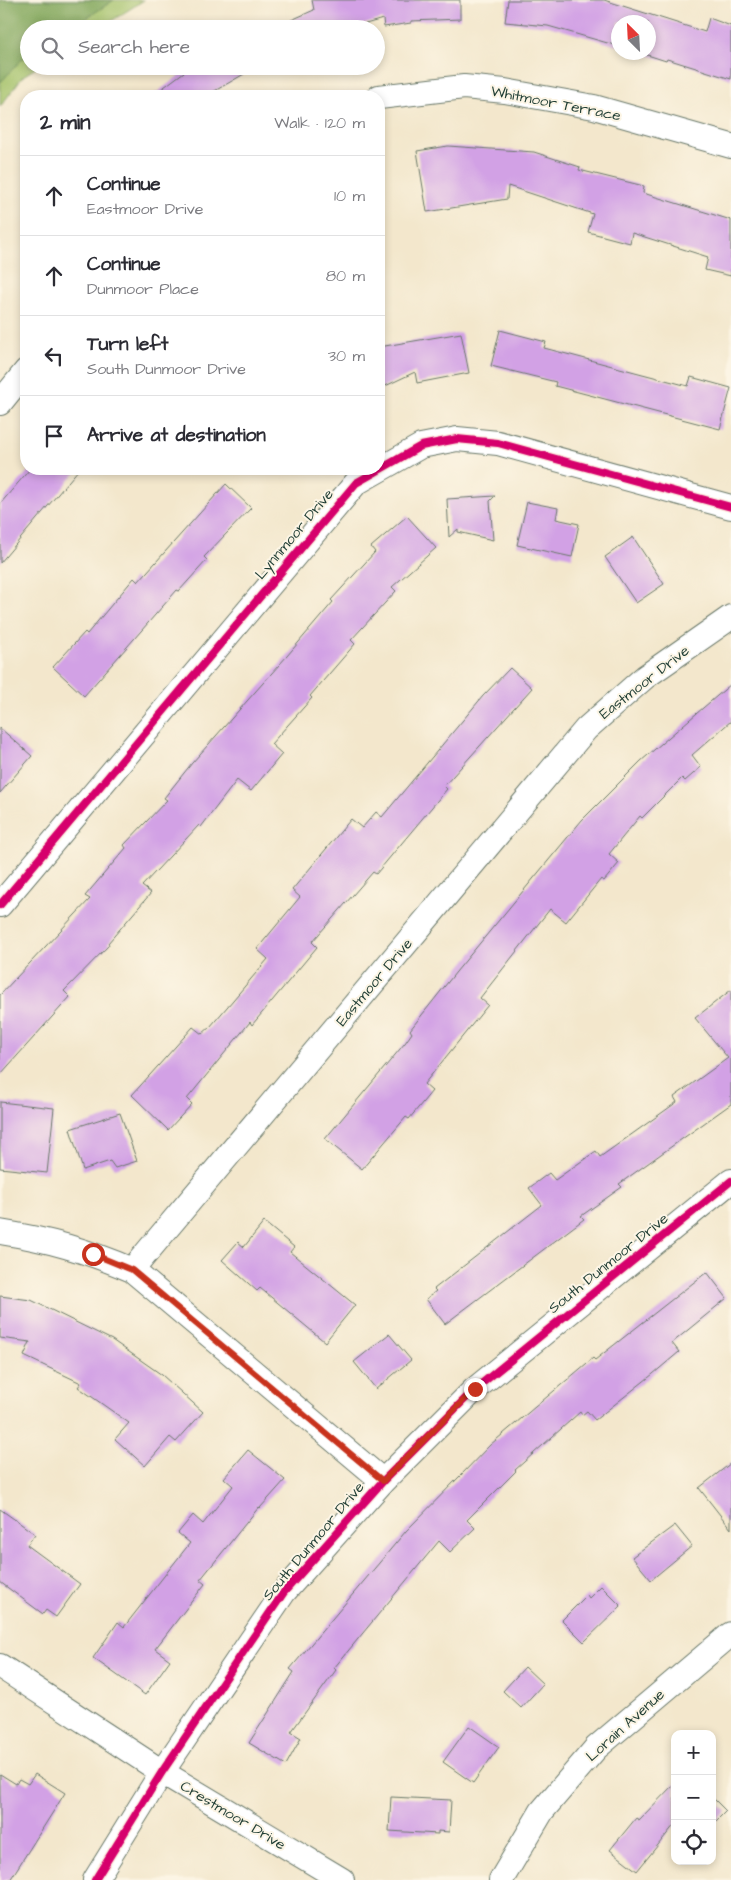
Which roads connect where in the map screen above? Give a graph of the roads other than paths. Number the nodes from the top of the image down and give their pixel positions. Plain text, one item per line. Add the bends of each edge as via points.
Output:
1 (385, 96) edge
2 (731, 146) edge
3 (20, 378) edge
4 (0, 403) edge
5 (385, 466) edge
6 (370, 475) edge
7 (731, 507) edge
8 (731, 617) edge
9 (0, 905) edge
10 (731, 1180) edge
11 (0, 1232) edge
12 (132, 1270) junction
13 (383, 1481) junction
14 (731, 1634) edge
15 (0, 1666) edge
16 (162, 1772) junction
17 (95, 1880) edge
18 (342, 1880) edge
19 (502, 1880) edge

1 - 2 street, Whitmoor Terrace via 464,87 505,91 594,107
3 - 4 street
5 - 7 street, Lynnmoor Drive via 421,446 458,439 498,443
6 - 9 street, Lynnmoor Drive via 356,483
8 - 12 street, Eastmoor Drive via 645,677 586,729
10 - 13 street, South Dunmoor Drive via 475,1389
11 - 12 street via 46,1239
12 - 13 street
13 - 16 street, South Dunmoor Drive via 284,1592
14 - 19 street, Lorain Avenue via 596,1748 542,1810
15 - 16 street, Crestmoor Drive
16 - 17 street, South Dunmoor Drive
16 - 18 street, Crestmoor Drive

